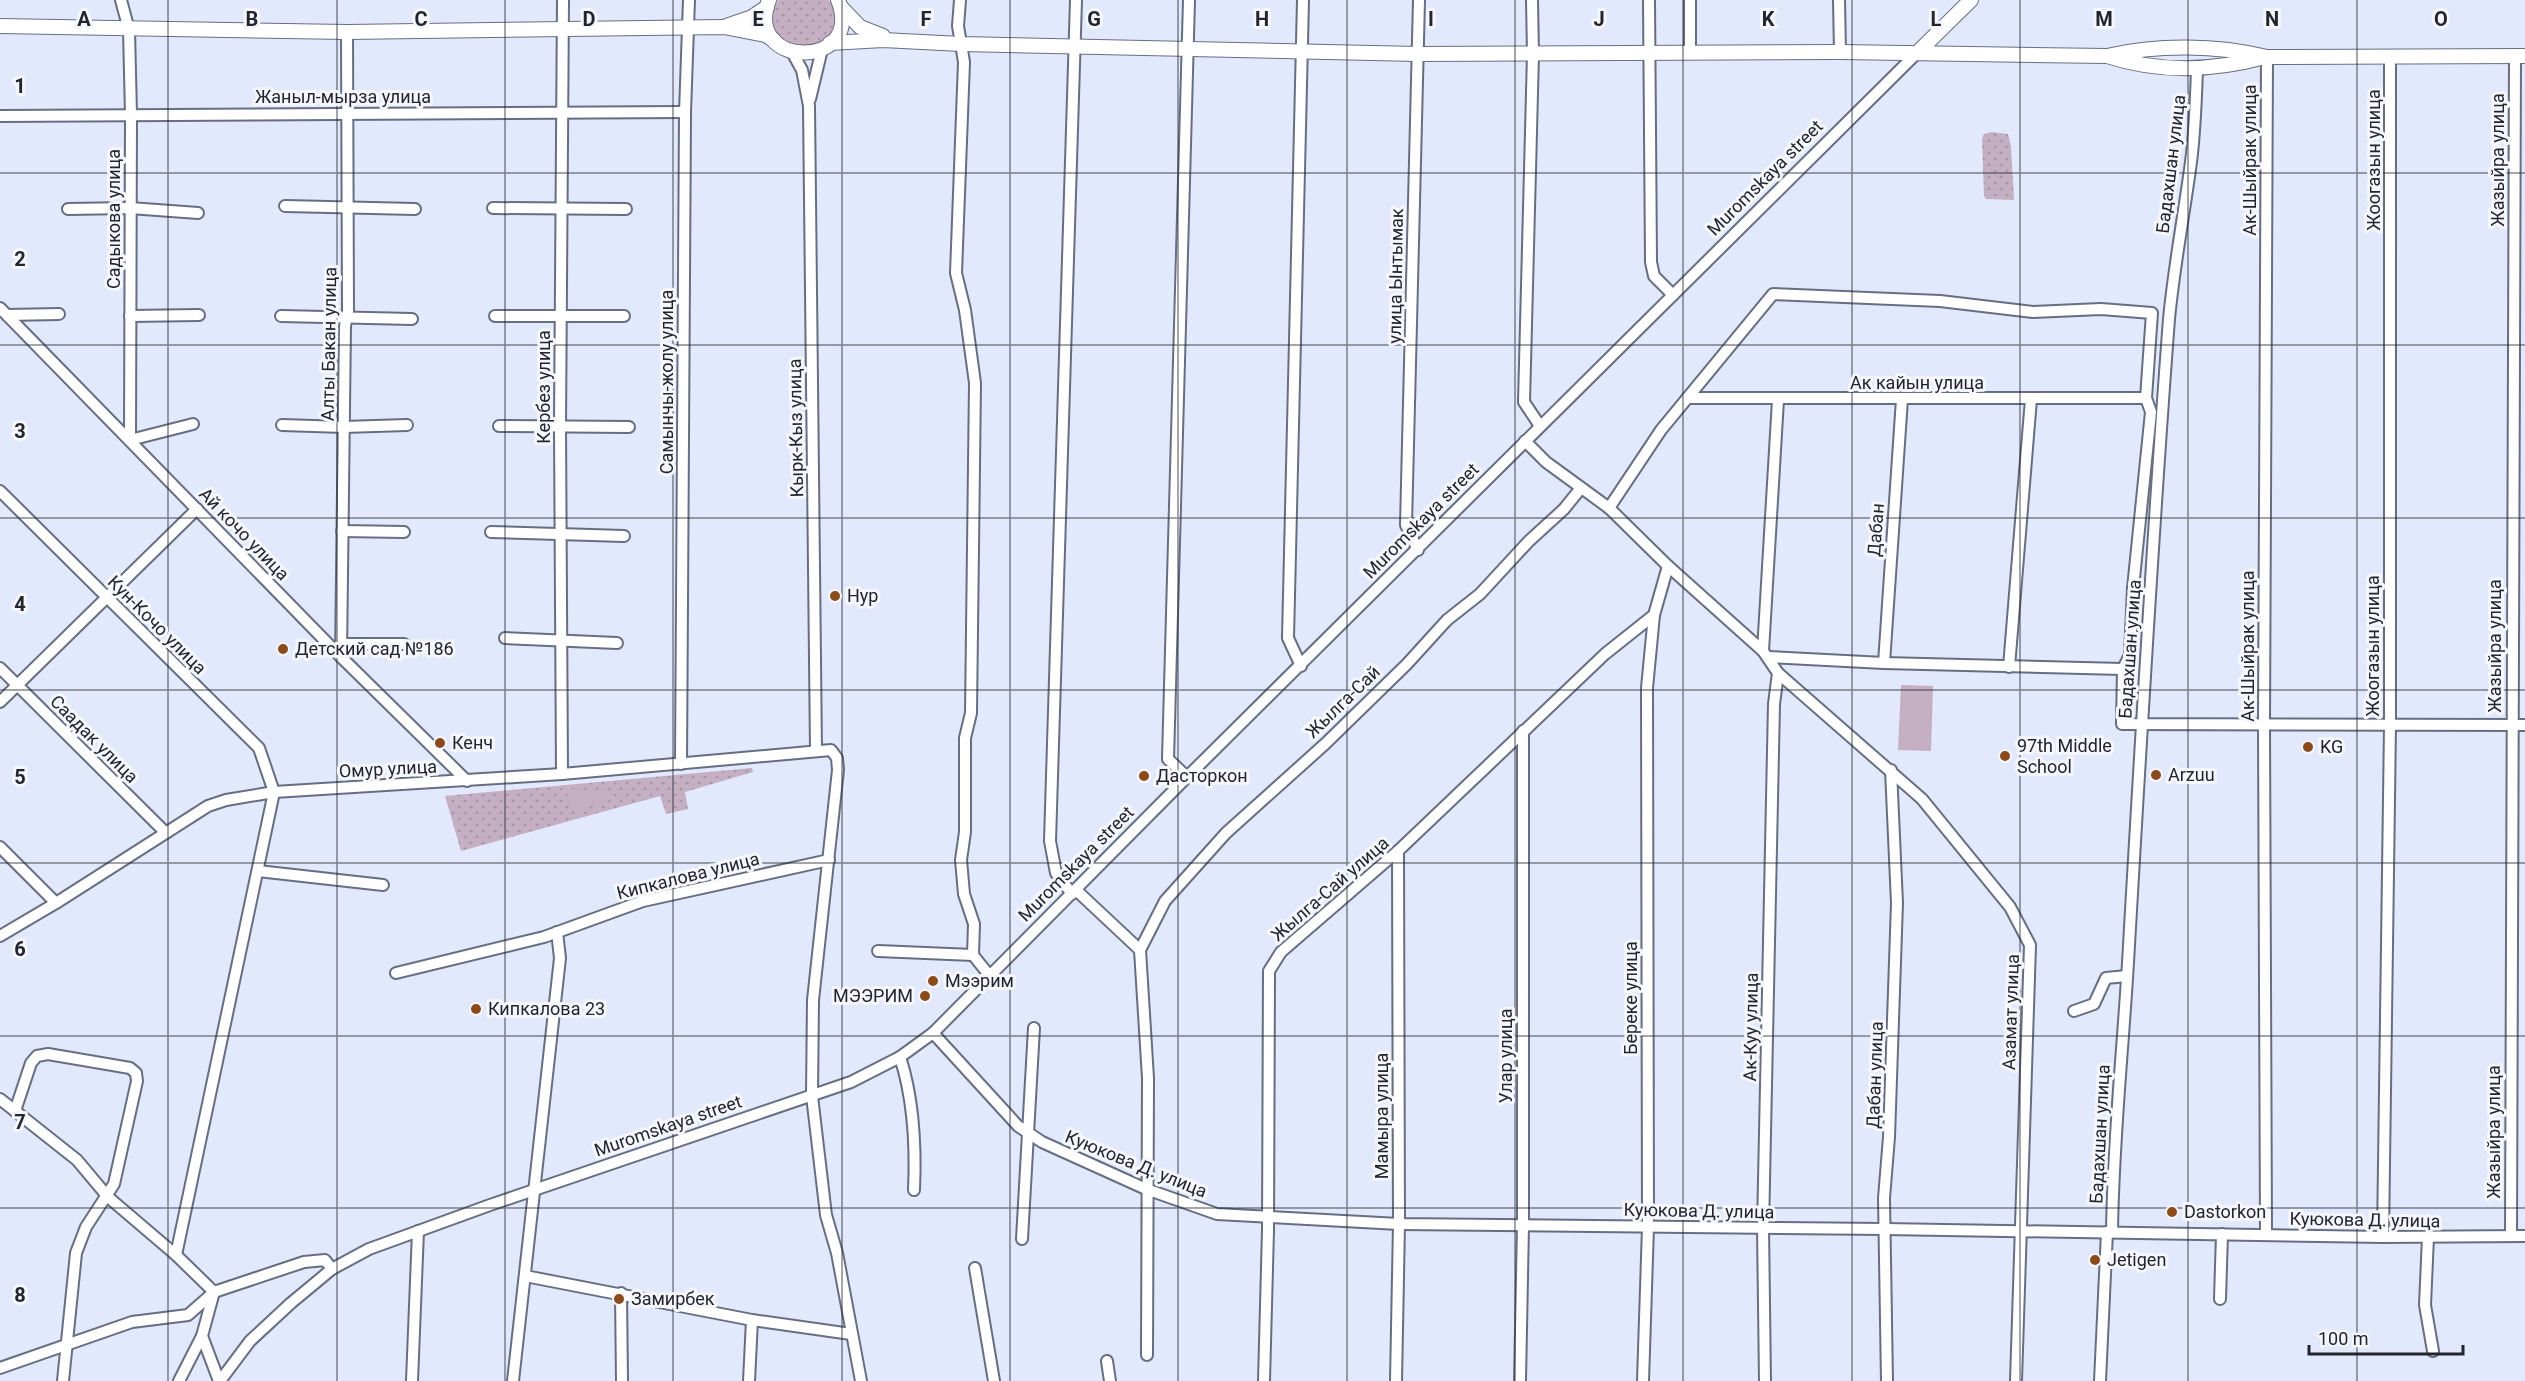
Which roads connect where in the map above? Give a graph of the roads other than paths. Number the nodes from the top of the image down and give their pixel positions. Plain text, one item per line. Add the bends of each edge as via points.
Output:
1 (121, 0) edge
2 (562, 0) edge
3 (689, 0) edge
4 (960, 0) edge
5 (1076, 0) edge
6 (1189, 0) edge
7 (1303, 0) edge
8 (1419, 0) edge
9 (1532, 0) edge
10 (1649, 0) edge
11 (1690, 0) edge
12 (1839, 0) edge
13 (1971, 0) edge
14 (768, 4) edge
15 (839, 4) edge
16 (0, 26) edge
17 (688, 27) junction
18 (724, 27) junction
19 (563, 28) junction
20 (129, 30) junction
21 (347, 32) junction
22 (774, 40) junction
23 (908, 40) junction
24 (961, 44) junction
25 (826, 46) junction
26 (1074, 47) junction
27 (1188, 50) junction
28 (792, 52) junction
29 (1303, 52) junction
30 (1840, 52) junction
31 (1650, 53) junction
32 (1690, 53) junction
33 (1917, 53) junction
34 (1418, 54) junction
35 (1533, 54) junction
36 (2107, 56) junction
37 (2390, 56) junction
38 (2520, 56) edge
39 (2267, 57) junction
40 (2197, 69) junction
41 (809, 106) junction
42 (685, 112) junction
43 (347, 113) junction
44 (562, 114) junction
45 (131, 115) junction
46 (0, 116) edge
47 (285, 206) dead end
48 (68, 208) dead end
49 (130, 208) junction
50 (348, 208) junction
51 (493, 208) dead end
52 (561, 208) junction
53 (415, 209) dead end
54 (626, 209) dead end
55 (198, 213) dead end
56 (1672, 296) junction
57 (3, 312) edge
58 (59, 314) dead end
59 (199, 315) dead end
60 (130, 316) junction
61 (281, 316) dead end
62 (495, 316) dead end
63 (560, 316) junction
64 (624, 316) dead end
65 (346, 318) junction
66 (412, 319) dead end
67 (1687, 398) junction
68 (2146, 398) junction
69 (1902, 399) junction
70 (2031, 399) junction
71 (1778, 400) junction
72 (193, 424) dead end
73 (407, 424) dead end
74 (282, 426) dead end
75 (499, 426) dead end
76 (560, 426) junction
77 (1540, 426) junction
78 (344, 427) junction
79 (629, 427) dead end
80 (130, 440) junction
81 (1525, 441) junction
82 (1581, 488) junction
83 (0, 491) edge
84 (1609, 508) junction
85 (197, 509) junction
86 (342, 531) junction
87 (404, 532) dead end
88 (491, 532) dead end
89 (561, 533) junction
90 (624, 536) dead end
91 (1418, 550) junction
92 (1668, 566) junction
93 (107, 599) junction
94 (1654, 615) junction
95 (505, 638) dead end
96 (561, 640) junction
97 (617, 643) dead end
98 (341, 644) junction
99 (404, 644) dead end
100 (1766, 654) junction
101 (341, 657) junction
102 (1884, 663) junction
103 (1301, 666) junction
104 (2009, 667) junction
105 (0, 668) edge
106 (2122, 669) junction
107 (1778, 673) junction
108 (17, 686) junction
109 (0, 702) edge
110 (2511, 724) junction
111 (2525, 724) edge
112 (2141, 725) junction
113 (2264, 725) junction
114 (2390, 726) junction
115 (1523, 731) junction
116 (816, 751) junction
117 (681, 764) junction
118 (1891, 770) junction
119 (562, 774) junction
120 (1187, 777) junction
121 (466, 781) junction
122 (274, 792) junction
123 (166, 833) junction
124 (0, 847) edge
125 (1398, 851) junction
126 (829, 860) junction
127 (258, 871) junction
128 (383, 885) dead end
129 (1074, 892) junction
130 (56, 903) junction
131 (557, 932) junction
132 (0, 936) edge
133 (1140, 950) junction
134 (878, 951) dead end
135 (973, 955) junction
136 (396, 973) dead end
137 (989, 975) junction
138 (2119, 976) junction
139 (2074, 1011) dead end
140 (1034, 1028) dead end
141 (933, 1033) junction
142 (900, 1057) junction
143 (812, 1096) junction
144 (0, 1099) edge
145 (15, 1111) junction
146 (1026, 1131) junction
147 (914, 1190) dead end
148 (1146, 1190) junction
149 (534, 1191) junction
150 (108, 1197) junction
151 (1268, 1218) junction
152 (1399, 1224) junction
153 (1523, 1225) junction
154 (1647, 1227) junction
155 (1763, 1228) junction
156 (1885, 1229) junction
157 (418, 1231) junction
158 (2022, 1231) junction
159 (2110, 1232) junction
160 (2222, 1234) junction
161 (2266, 1235) junction
162 (2511, 1236) junction
163 (2525, 1236) edge
164 (2383, 1237) junction
165 (2428, 1237) junction
166 (1022, 1239) dead end
167 (176, 1255) junction
168 (975, 1268) dead end
169 (332, 1269) junction
170 (525, 1276) junction
171 (214, 1292) junction
172 (621, 1293) junction
173 (2220, 1299) dead end
174 (752, 1320) junction
175 (851, 1334) junction
176 (202, 1336) junction
177 (67, 1344) junction
178 (2433, 1351) dead end
179 (1148, 1355) dead end
180 (1107, 1361) dead end
181 (0, 1368) edge
182 (63, 1381) edge
183 (179, 1381) edge
184 (219, 1381) edge
185 (412, 1381) edge
186 (513, 1381) edge
187 (622, 1381) edge
188 (749, 1381) edge
189 (861, 1381) edge
190 (994, 1381) edge
191 (1110, 1381) edge
192 (1264, 1381) edge
193 (1396, 1381) edge
194 (1520, 1381) edge
195 (1643, 1381) edge
196 (1765, 1381) edge
197 (1887, 1381) edge
198 (2016, 1381) edge
199 (2100, 1381) edge

1 - 20 street, Садыкова улица
2 - 19 street, Кербез улица
3 - 17 street, Самынчы-жолу улица
4 - 24 street
5 - 26 street
6 - 27 street
7 - 29 street
8 - 34 street, улица Ынтымак
9 - 35 street
10 - 31 street
11 - 32 street
12 - 30 street
13 - 33 main road, Muromskaya street
14 - 18 main road via 746,20
14 - 22 main road via 767,25
15 - 23 main road via 860,27
15 - 25 main road via 841,25
16 - 20 main road
17 - 18 main road
17 - 19 main road
17 - 42 street, Самынчы-жолу улица
18 - 22 main road
19 - 21 main road
19 - 44 street, Кербез улица
20 - 21 main road
20 - 45 street, Садыкова улица
21 - 43 street, Алты Бакан улица
22 - 28 main road
23 - 24 main road
23 - 25 main road
24 - 26 main road
24 - 135 street via 964,62 956,273 975,383 971,713 965,738 965,832 961,860 964,894 974,924
25 - 28 main road via 808,54
25 - 41 street, Кырк-Кыз улица
26 - 27 main road
26 - 129 street via 1050,841 1056,873
27 - 29 main road
27 - 120 street via 1168,759
28 - 41 street, Кырк-Кыз улица via 802,70
29 - 34 main road
29 - 103 street via 1288,638
30 - 32 main road
30 - 33 main road
31 - 32 main road
31 - 35 main road
31 - 56 street via 1651,262 1654,276
33 - 36 main road
33 - 56 street, Muromskaya street
34 - 35 main road
34 - 91 street, улица Ынтымак via 1406,525
35 - 77 street via 1524,402
36 - 39 main road via 2133,50 2196,49 2242,51
36 - 40 main road via 2132,64
37 - 38 main road
37 - 39 main road
37 - 114 street, Жоогазын улица
38 - 110 street, Жазыйра улица
39 - 40 main road
39 - 113 street, Ак-Шыйрак улица
40 - 112 street, Бадахшан улица via 2196,111 2170,315
41 - 116 street, Кырк-Кыз улица
42 - 44 street, Жаныл-мырза улица
42 - 117 street, Самынчы-жолу улица
43 - 44 street, Жаныл-мырза улица
43 - 45 street, Жаныл-мырза улица
43 - 50 street, Алты Бакан улица
44 - 52 street, Кербез улица
45 - 46 street, Жаныл-мырза улица
45 - 49 street, Садыкова улица
47 - 50 street
48 - 49 street
49 - 55 street
49 - 60 street, Садыкова улица
50 - 53 street
50 - 65 street, Алты Бакан улица
51 - 52 street
52 - 54 street
52 - 63 street, Кербез улица
56 - 77 street, Muromskaya street
57 - 58 street
57 - 80 street, Ай кочо улица
59 - 60 street
60 - 80 street, Садыкова улица
61 - 65 street
62 - 63 street
63 - 64 street
63 - 76 street, Кербез улица
65 - 66 street
65 - 78 street, Алты Бакан улица
67 - 68 street via 1773,294 1940,302 2033,312 2101,309 2152,313
67 - 71 street, Ак кайын улица
67 - 84 street
68 - 70 street, Ак кайын улица
68 - 106 street via 2151,412 2130,656
69 - 70 street, Ак кайын улица
69 - 71 street, Ак кайын улица
69 - 102 street, Дабан
70 - 104 street
71 - 100 street
72 - 80 street
73 - 78 street
74 - 78 street
75 - 76 street
76 - 79 street
76 - 89 street, Кербез улица
77 - 81 street, Muromskaya street
78 - 86 street, Алты Бакан улица
80 - 85 street, Ай кочо улица
81 - 82 street, Азамат улица
81 - 91 street, Muromskaya street
82 - 84 street, Азамат улица
82 - 133 street, Жылга-Сай via 1480,594 1447,620 1325,744 1226,833 1165,901
83 - 93 street, Кун-Кочо улица
84 - 92 street, Азамат улица
85 - 93 street
85 - 101 street, Ай кочо улица
86 - 87 street
86 - 98 street, Алты Бакан улица
88 - 89 street
89 - 90 street
89 - 96 street, Кербез улица
91 - 103 street, Muromskaya street
92 - 94 street
92 - 100 street, Азамат улица
93 - 108 street
93 - 122 street, Кун-Кочо улица via 259,748
94 - 115 street, Жылга-Сай улица via 1605,654
94 - 154 street, Береке улица via 1647,687
95 - 96 street
96 - 97 street
96 - 119 street, Кербез улица
98 - 99 street
98 - 101 street, Алты Бакан улица
100 - 102 street
100 - 107 street, Азамат улица
101 - 121 street, Ай кочо улица
102 - 104 street
103 - 120 street, Muromskaya street
104 - 106 street
105 - 108 street, Саадак улица
106 - 112 street via 2122,724
107 - 118 street, Азамат улица
107 - 155 street, Ак-Куу улица via 1774,704
108 - 109 street
108 - 123 street, Саадак улица
110 - 111 street
110 - 114 street
110 - 162 street, Жазыйра улица
112 - 113 street
112 - 138 street, Бадахшан улица
113 - 114 street
113 - 161 street, Ак-Шыйрак улица
114 - 164 street, Жоогазын улица
115 - 125 street, Жылга-Сай улица
115 - 153 street, Улар улица
116 - 117 street, Омур улица
116 - 126 street via 831,750 837,758
117 - 119 street, Омур улица
118 - 156 street, Дабан улица via 1897,903
118 - 158 street, Азамат улица via 1922,799 2010,907 2030,945
119 - 121 street, Омур улица
120 - 129 street, Muromskaya street
121 - 122 street, Омур улица
122 - 123 street, Омур улица via 217,803
122 - 127 street
123 - 130 street, Омур улица
124 - 130 street
125 - 151 street, Жылга-Сай улица via 1281,952 1269,971
125 - 152 street, Мамыра улица
126 - 131 street, Кипкалова улица via 643,901
126 - 143 street via 813,1000
127 - 128 street
127 - 167 street
129 - 133 street
129 - 137 street, Muromskaya street
130 - 132 street, Омур улица
131 - 136 street, Кипкалова улица via 508,948
131 - 149 street via 560,958
133 - 148 street via 1148,1078
134 - 135 street
135 - 137 street
137 - 141 street, Muromskaya street
138 - 139 street via 2106,978 2094,1004
138 - 159 street, Бадахшан улица
140 - 146 street
141 - 142 street, Muromskaya street
141 - 146 street, Куюкова Д. улица
142 - 143 street, Muromskaya street via 851,1082
142 - 147 street via 912,1105
143 - 149 street, Muromskaya street
143 - 175 street via 826,1215
144 - 145 street
145 - 150 street via 78,1160
145 - 150 street via 37,1056 48,1054 130,1068 136,1073
146 - 148 street, Куюкова Д. улица
146 - 166 street
148 - 151 street, Куюкова Д. улица via 1217,1214
148 - 179 street
149 - 157 street, Muromskaya street
149 - 170 street
150 - 167 street
150 - 177 street via 86,1227 76,1253
151 - 152 street, Куюкова Д. улица
151 - 192 street, Жылга-Сай улица
152 - 153 street, Куюкова Д. улица
152 - 193 street, Мамыра улица
153 - 154 street, Куюкова Д. улица
153 - 194 street, Улар улица
154 - 155 street, Куюкова Д. улица
154 - 195 street, Береке улица
155 - 156 street, Куюкова Д. улица
155 - 196 street, Ак-Куу улица
156 - 158 street, Куюкова Д. улица
156 - 197 street, Дабан улица
157 - 169 street, Muromskaya street via 369,1249
157 - 185 street
158 - 159 street, Куюкова Д. улица
158 - 198 street, Азамат улица
159 - 160 street, Куюкова Д. улица
159 - 199 street, Бадахшан улица
160 - 161 street, Куюкова Д. улица
160 - 173 street
161 - 164 street, Куюкова Д. улица
162 - 163 street, Куюкова Д. улица
162 - 165 street, Куюкова Д. улица
164 - 165 street, Куюкова Д. улица
165 - 178 street via 2425,1305
167 - 171 street
168 - 190 street
169 - 171 street via 325,1260 304,1262
169 - 184 street, Muromskaya street via 250,1341
170 - 172 street
170 - 186 street
171 - 176 street
171 - 177 street via 188,1316 132,1322
172 - 174 street
172 - 187 street
174 - 175 street
174 - 188 street
175 - 189 street
176 - 183 street
176 - 184 street
177 - 181 street
177 - 182 street
180 - 191 street

